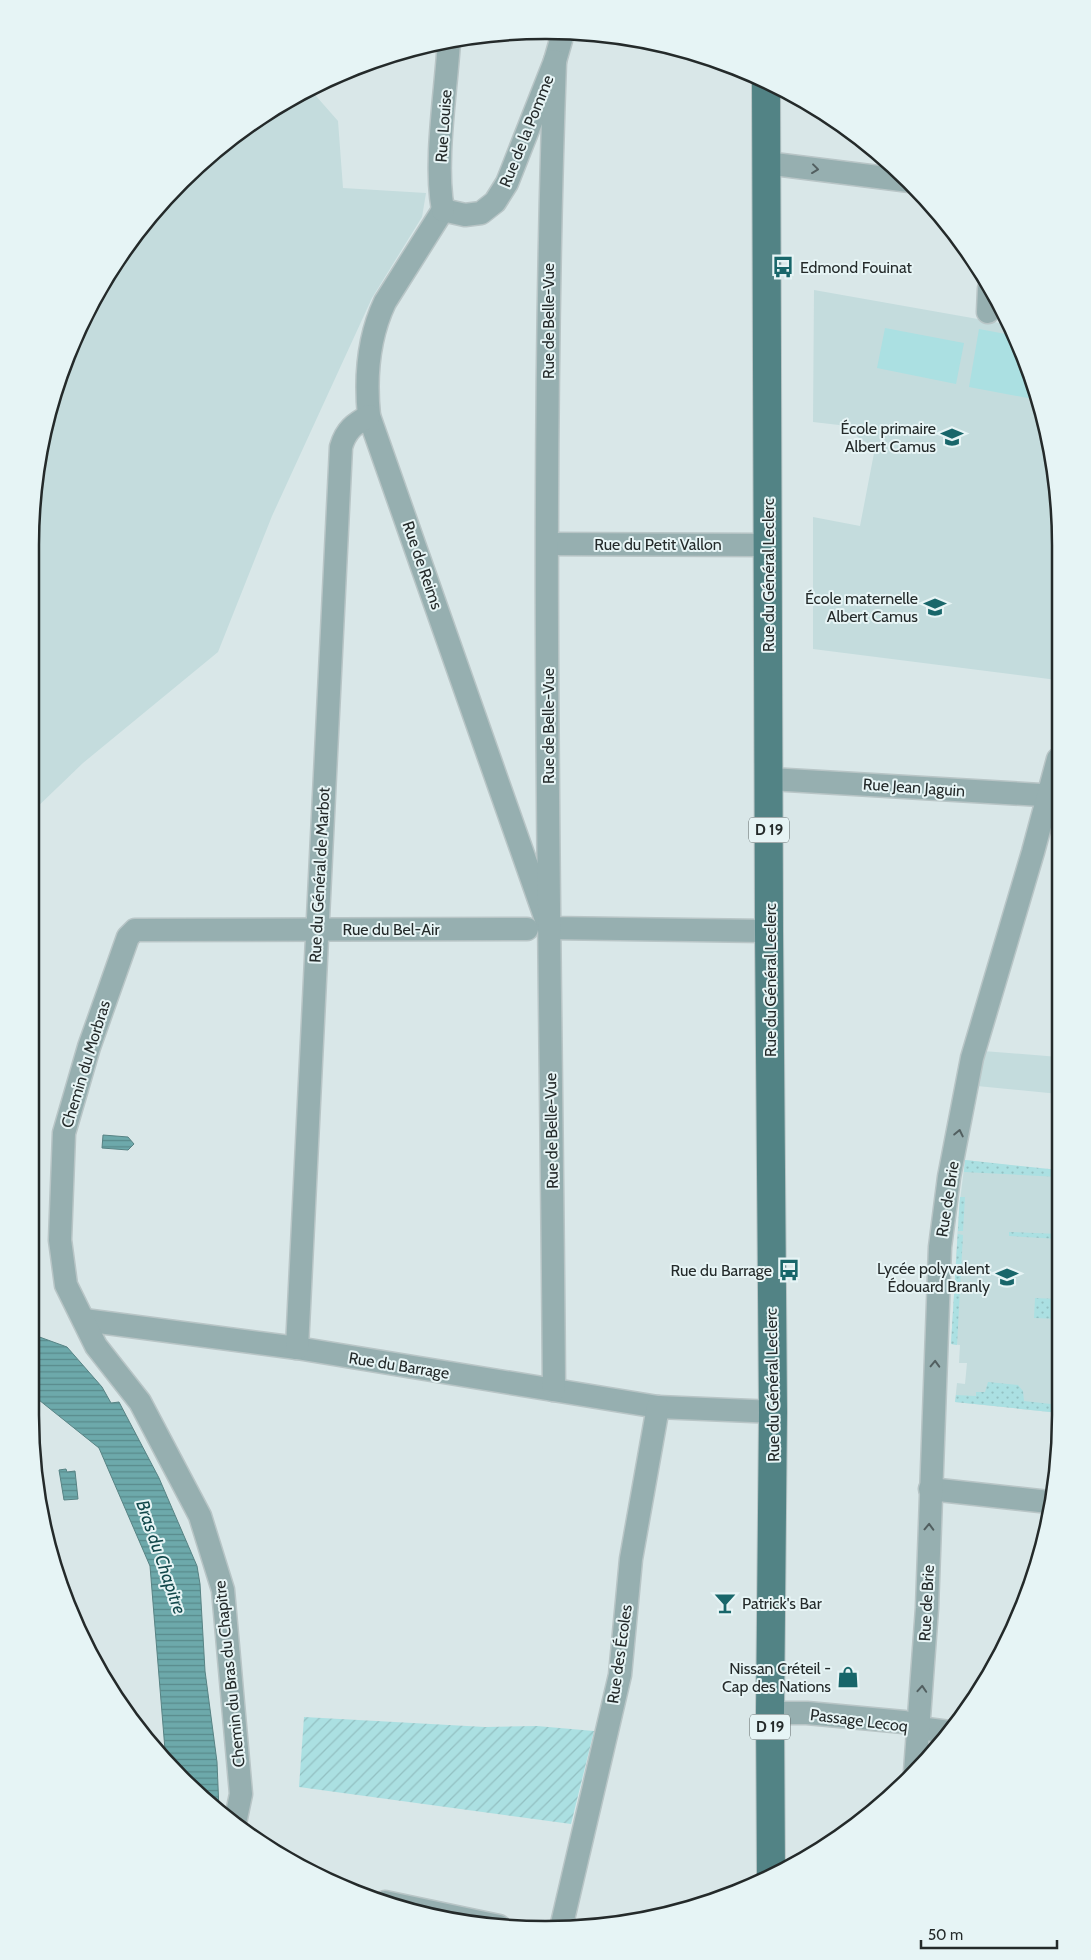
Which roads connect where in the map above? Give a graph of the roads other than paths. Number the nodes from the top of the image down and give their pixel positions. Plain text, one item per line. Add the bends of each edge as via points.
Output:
1 (561, 39) edge
2 (449, 48) edge
3 (555, 61) junction
4 (766, 89) edge
5 (766, 163) junction
6 (895, 179) edge
7 (443, 210) junction
8 (989, 300) edge
9 (988, 312) dead end
10 (369, 416) junction
11 (548, 544) junction
12 (768, 545) junction
13 (770, 779) junction
14 (1052, 796) edge
15 (549, 928) junction
16 (527, 929) dead end
17 (135, 930) joint
18 (316, 930) junction
19 (769, 930) junction
20 (84, 1320) junction
21 (296, 1348) junction
22 (554, 1390) junction
23 (658, 1407) junction
24 (773, 1412) junction
25 (930, 1489) junction
26 (1045, 1502) edge
27 (770, 1713) junction
28 (919, 1728) junction
29 (941, 1731) edge
30 (916, 1760) edge
31 (236, 1816) edge
32 (771, 1868) edge
33 (563, 1920) edge

1 - 3 street, Rue de la Pomme
2 - 7 street, Rue Louise via 440,167
3 - 7 street, Rue de la Pomme via 507,184 495,202 481,213 465,215
3 - 11 street, Rue de Belle-Vue via 548,253
4 - 5 main road, Rue du Général Leclerc / D 19
5 -> 6 street
5 - 12 main road, Rue du Général Leclerc / D 19
7 - 10 street, Rue de Reims via 377,318 366,383
8 - 9 street
10 - 15 street, Rue de Reims
10 - 18 street, Rue du Général de Marbot via 354,424 345,434 341,448
11 - 12 street, Rue du Petit Vallon
11 - 15 street, Rue de Belle-Vue
12 - 13 main road, Rue du Général Leclerc / D 19
13 - 14 street, Rue Jean Jaguin
13 - 19 main road, Rue du Général Leclerc / D 19
25 -> 14 street, Rue de Brie via 940,1247 949,1177 972,1058
15 - 19 street
15 - 22 street, Rue de Belle-Vue
16 - 18 street, Rue du Bel-Air
17 - 18 street, Rue du Bel-Air
17 - 20 street, Chemin du Morbras via 128,937 109,986 64,1133 60,1240 66,1286
18 - 21 street, Rue du Général de Marbot
19 - 24 main road, Rue du Général Leclerc / D 19
20 - 21 street, Rue du Barrage
20 - 31 street, Chemin du Bras du Chapitre via 96,1346 140,1402 164,1444 200,1516 223,1590 241,1794
21 - 22 street, Rue du Barrage
22 - 23 street, Rue du Barrage
23 - 24 street, Rue du Barrage
23 - 33 street, Rue des Écoles via 631,1559 620,1675
24 - 27 main road, Rue du Général Leclerc / D 19
25 - 26 street
28 -> 25 street, Rue de Brie
27 - 28 street, Passage Lecoq via 904,1722
27 - 32 main road, Rue du Général Leclerc / D 19
28 - 29 street, Passage Lecoq
28 - 30 street, Rue de Brie

